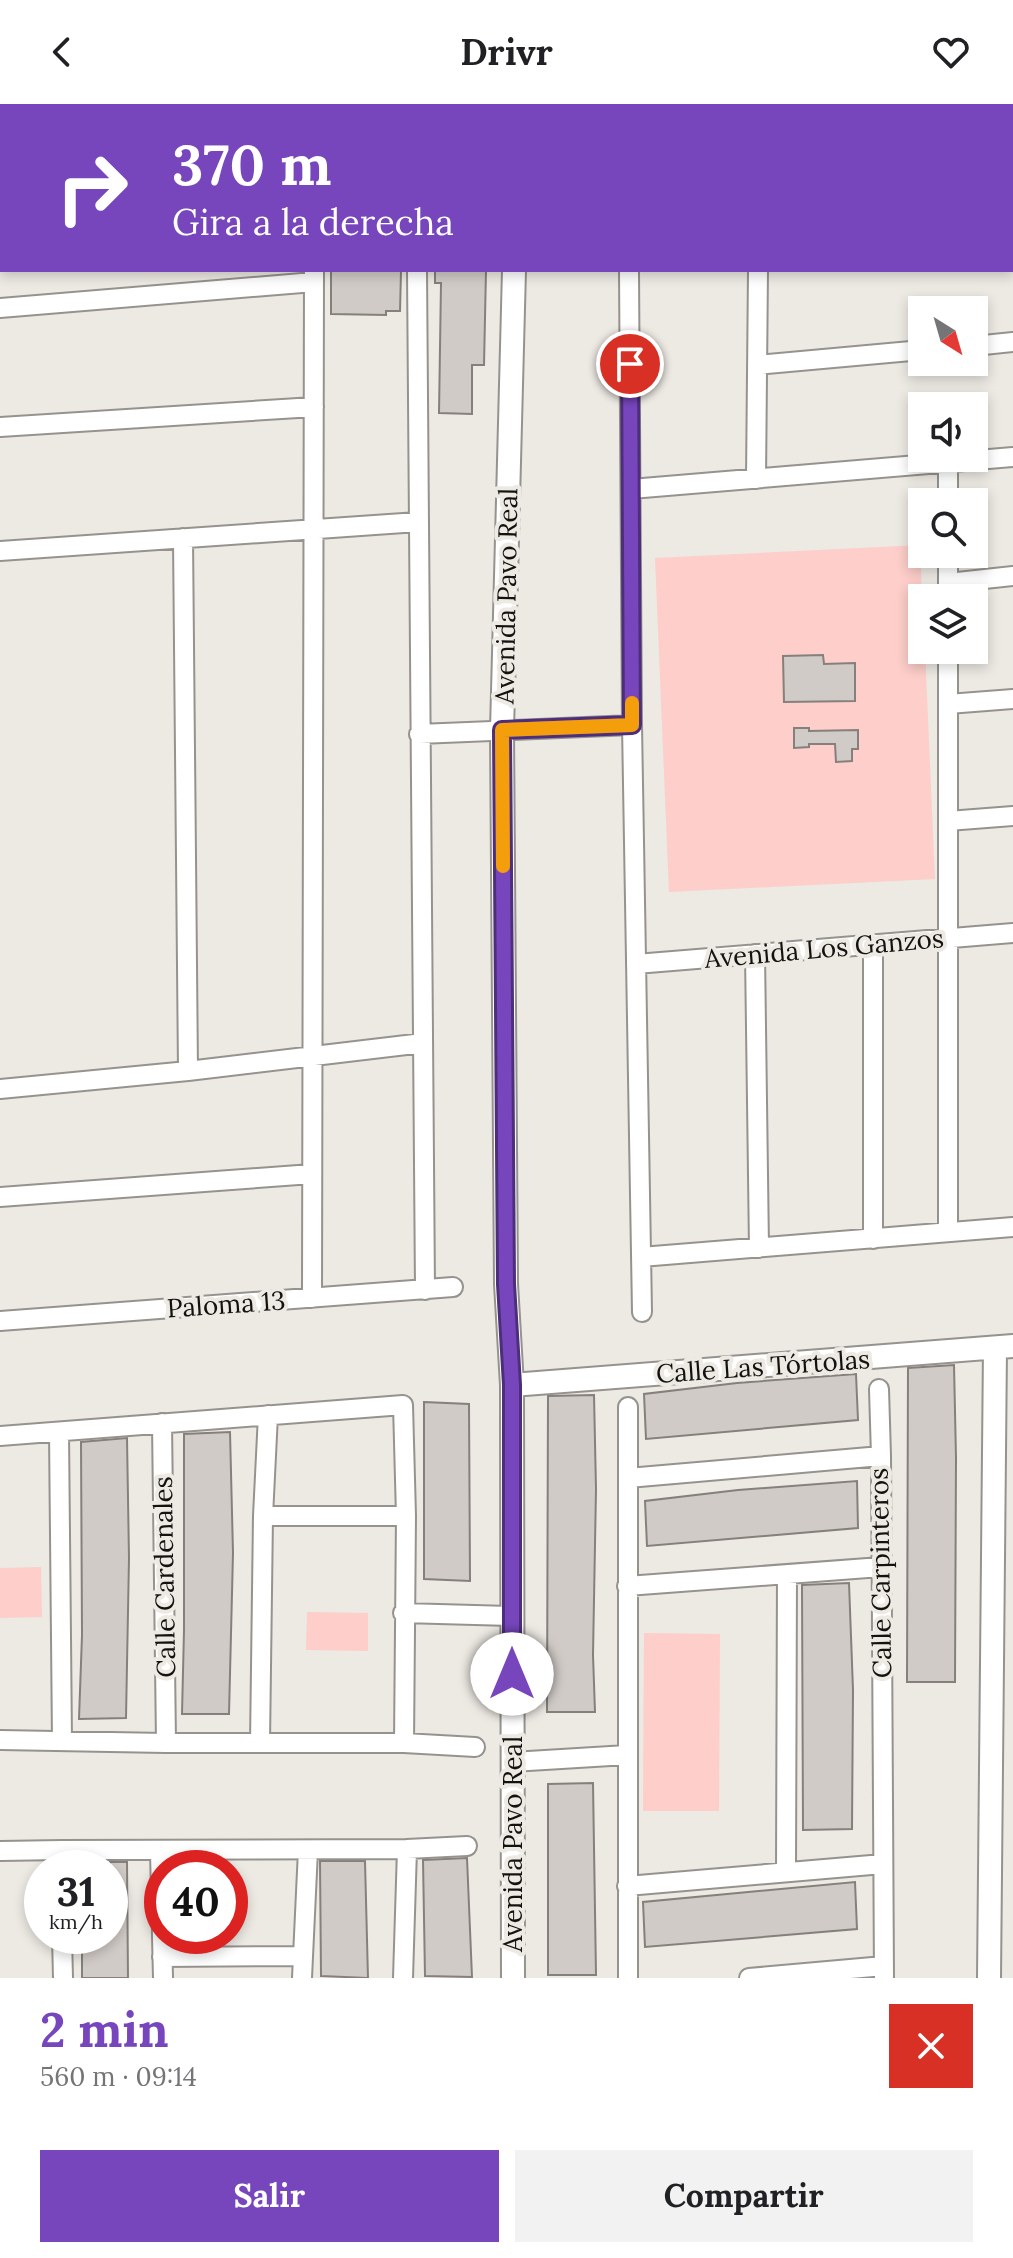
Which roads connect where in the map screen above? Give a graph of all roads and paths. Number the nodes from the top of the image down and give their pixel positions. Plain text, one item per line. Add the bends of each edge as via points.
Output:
1 (417, 272) edge
2 (514, 272) edge
3 (629, 272) edge
4 (758, 272) edge
5 (314, 276) edge
6 (0, 308) edge
7 (1013, 342) edge
8 (988, 345) edge
9 (908, 351) edge
10 (757, 365) junction
11 (314, 407) junction
12 (0, 427) edge
13 (1013, 457) edge
14 (988, 459) edge
15 (908, 466) edge
16 (756, 479) junction
17 (631, 489) junction
18 (418, 522) junction
19 (312, 528) junction
20 (183, 538) junction
21 (0, 551) edge
22 (1013, 576) edge
23 (976, 584) edge
24 (948, 664) edge
25 (1013, 699) edge
26 (948, 704) junction
27 (632, 725) junction
28 (502, 730) junction
29 (419, 734) junction
30 (1013, 816) edge
31 (948, 821) junction
32 (1013, 933) edge
33 (948, 938) junction
34 (873, 944) junction
35 (755, 954) junction
36 (636, 964) junction
37 (423, 1043) junction
38 (313, 1056) junction
39 (188, 1071) junction
40 (0, 1089) edge
41 (312, 1174) junction
42 (0, 1197) edge
43 (1013, 1227) edge
44 (948, 1232) junction
45 (873, 1239) junction
46 (759, 1248) junction
47 (641, 1257) junction
48 (453, 1287) dead end
49 (425, 1290) junction
50 (312, 1298) junction
51 (642, 1312) dead end
52 (0, 1321) edge
53 (1004, 1347) edge
54 (512, 1385) junction
55 (879, 1389) dead end
56 (628, 1407) dead end
57 (268, 1415) junction
58 (162, 1423) junction
59 (59, 1432) junction
60 (0, 1436) edge
61 (881, 1456) junction
62 (628, 1478) junction
63 (263, 1516) junction
64 (406, 1516) junction
65 (881, 1567) junction
66 (787, 1574) junction
67 (627, 1586) junction
68 (403, 1613) junction
69 (512, 1616) junction
70 (0, 1740) edge
71 (62, 1740) junction
72 (166, 1743) junction
73 (260, 1743) junction
74 (404, 1743) junction
75 (475, 1747) dead end
76 (627, 1755) junction
77 (512, 1762) junction
78 (467, 1846) dead end
79 (407, 1849) junction
80 (248, 1850) edge
81 (308, 1850) junction
82 (0, 1851) edge
83 (24, 1854) edge
84 (883, 1864) junction
85 (786, 1872) junction
86 (627, 1886) junction
87 (62, 1954) edge
88 (162, 1954) edge
89 (303, 1956) junction
90 (162, 1957) junction
91 (884, 1972) edge
92 (63, 1978) edge
93 (163, 1978) edge
94 (302, 1978) edge
95 (403, 1978) edge
96 (513, 1978) edge
97 (628, 1978) edge
98 (749, 1978) edge
99 (989, 1978) edge

1 - 18 street
2 - 28 street, Avenida Pavo Real
3 - 17 street
4 - 10 street
5 - 6 street
5 - 11 street
7 - 8 street
9 - 10 street
10 - 16 street
11 - 12 street
11 - 19 street
13 - 14 street
15 - 16 street
16 - 17 street
17 - 27 street
18 - 19 street
18 - 29 street
19 - 20 street
19 - 38 street
20 - 21 street
20 - 39 street
22 - 23 street
24 - 26 street
25 - 26 street
26 - 31 street
27 - 28 street
27 - 36 street
28 - 29 street
28 - 54 street, Avenida Pavo Real via 506,1284
29 - 37 street
30 - 31 street
31 - 33 street
32 - 33 street, Avenida Los Ganzos
33 - 34 street, Avenida Los Ganzos
33 - 44 street
34 - 35 street, Avenida Los Ganzos
34 - 45 street
35 - 36 street, Avenida Los Ganzos
35 - 46 street
36 - 47 street
37 - 38 street
37 - 49 street
38 - 39 street
38 - 41 street
39 - 40 street
41 - 42 street
41 - 50 street
43 - 44 street
44 - 45 street
45 - 46 street
46 - 47 street
47 - 51 street
48 - 49 street, Paloma 13
49 - 50 street, Paloma 13
50 - 52 street, Paloma 13
53 - 54 street, Calle Las Tórtolas
53 - 99 street
54 - 69 street, Avenida Pavo Real
55 - 61 street
56 - 62 street
57 - 58 street
57 - 63 street
57 - 64 street via 403,1405
58 - 59 street
58 - 72 street, Calle Cardenales
59 - 60 street
59 - 71 street
61 - 62 street, Calle Carpinteros
61 - 65 street, Calle Carpinteros
62 - 67 street
63 - 64 street
63 - 73 street
64 - 68 street
65 - 66 street
65 - 84 street, Calle Carpinteros
66 - 67 street
66 - 85 street
67 - 76 street
68 - 69 street
68 - 74 street
69 - 77 street, Avenida Pavo Real
70 - 71 street
71 - 72 street
72 - 73 street
73 - 74 street
74 - 75 street
76 - 77 street
76 - 86 street
77 - 96 street, Avenida Pavo Real
78 - 79 street
79 - 81 street
79 - 95 street
80 - 81 street
81 - 89 street
82 - 83 street
84 - 85 street
84 - 91 street, Calle Carpinteros
85 - 86 street
86 - 97 street
87 - 92 street
88 - 90 street
89 - 90 street
89 - 94 street
90 - 93 street
91 - 98 street

